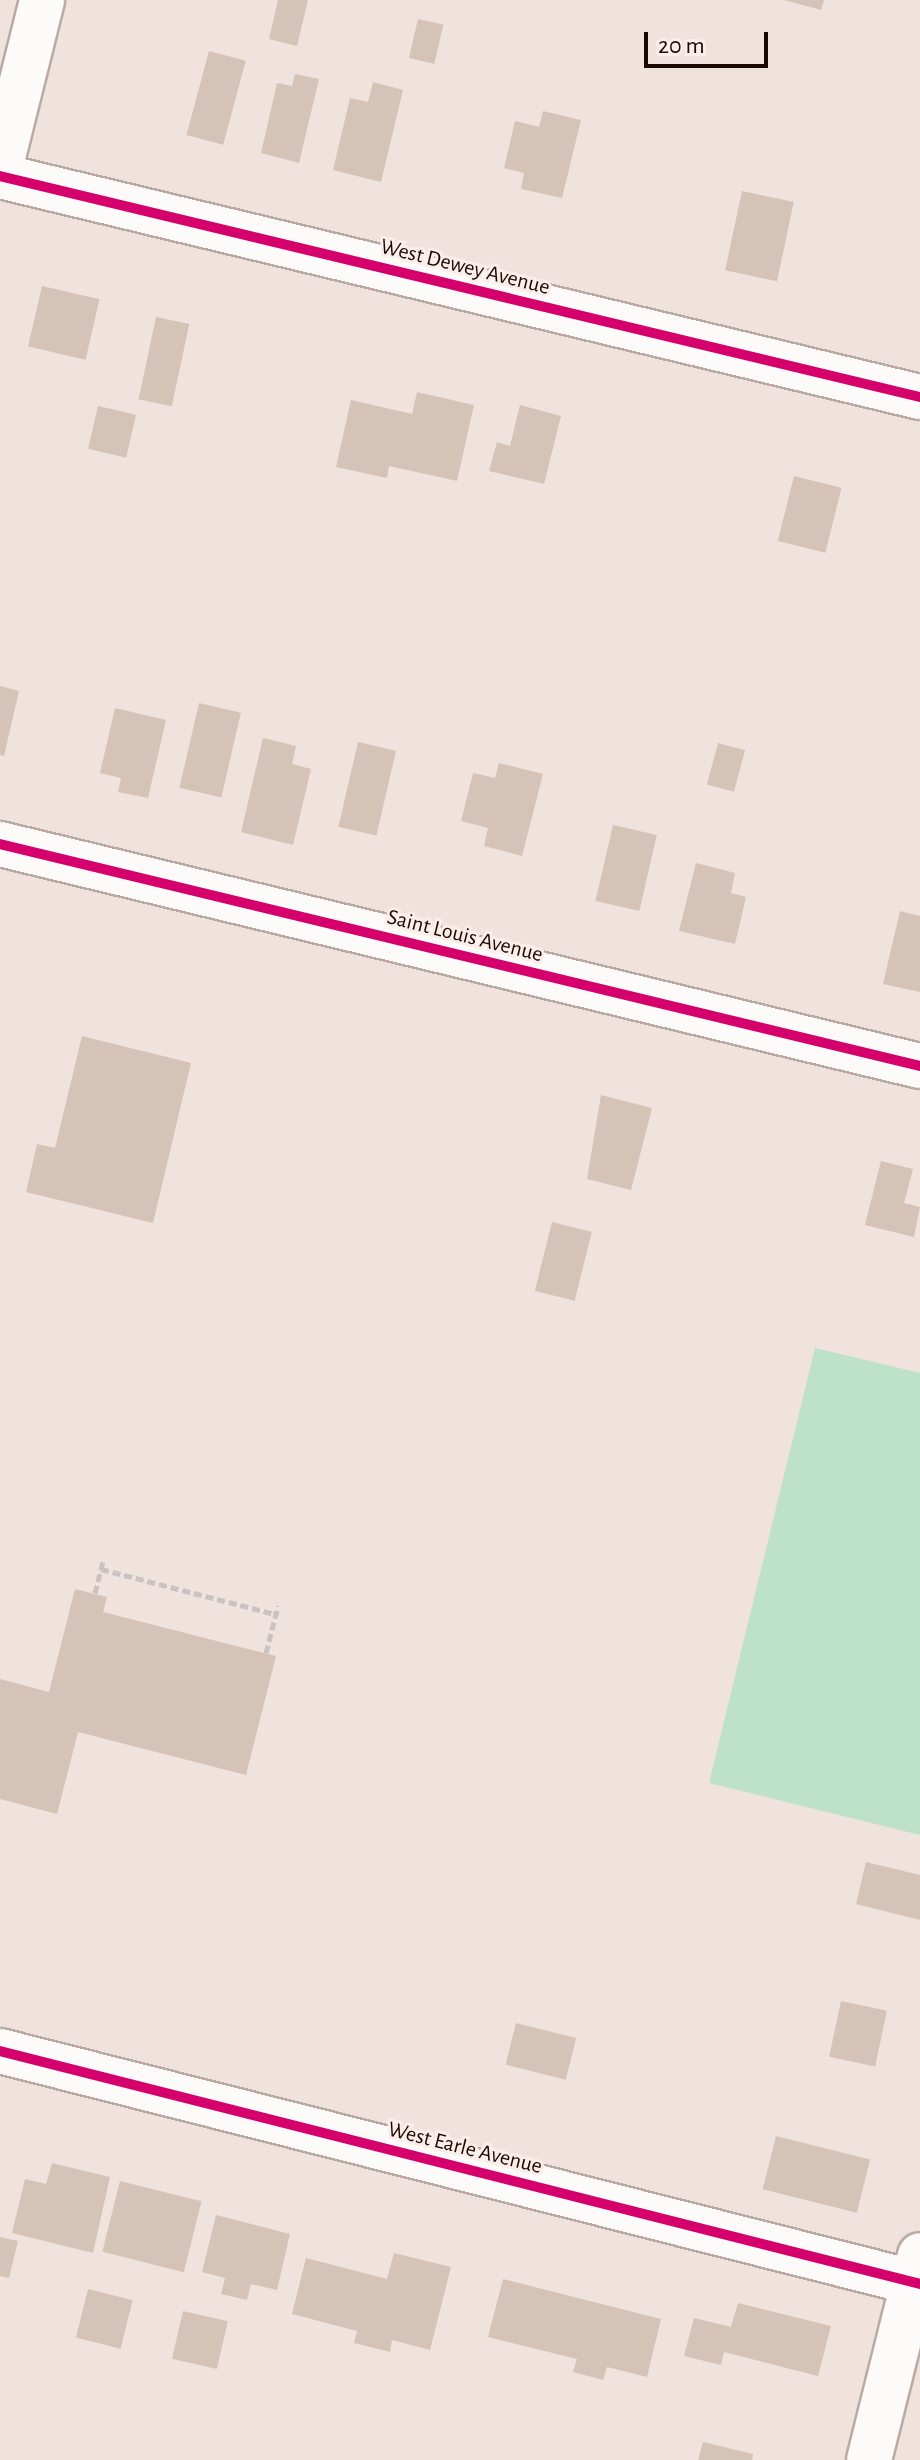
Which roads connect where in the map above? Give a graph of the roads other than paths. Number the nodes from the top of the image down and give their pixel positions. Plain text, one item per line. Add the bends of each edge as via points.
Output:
1 (42, 0) edge
2 (0, 169) edge
3 (0, 176) edge
4 (920, 397) edge
5 (0, 844) edge
6 (920, 1066) edge
7 (0, 2051) edge
8 (918, 2274) edge
9 (869, 2460) edge

1 - 2 street
3 - 4 street, West Dewey Avenue
5 - 6 street, Saint Louis Avenue
7 - 8 street, West Earle Avenue
8 - 9 street

